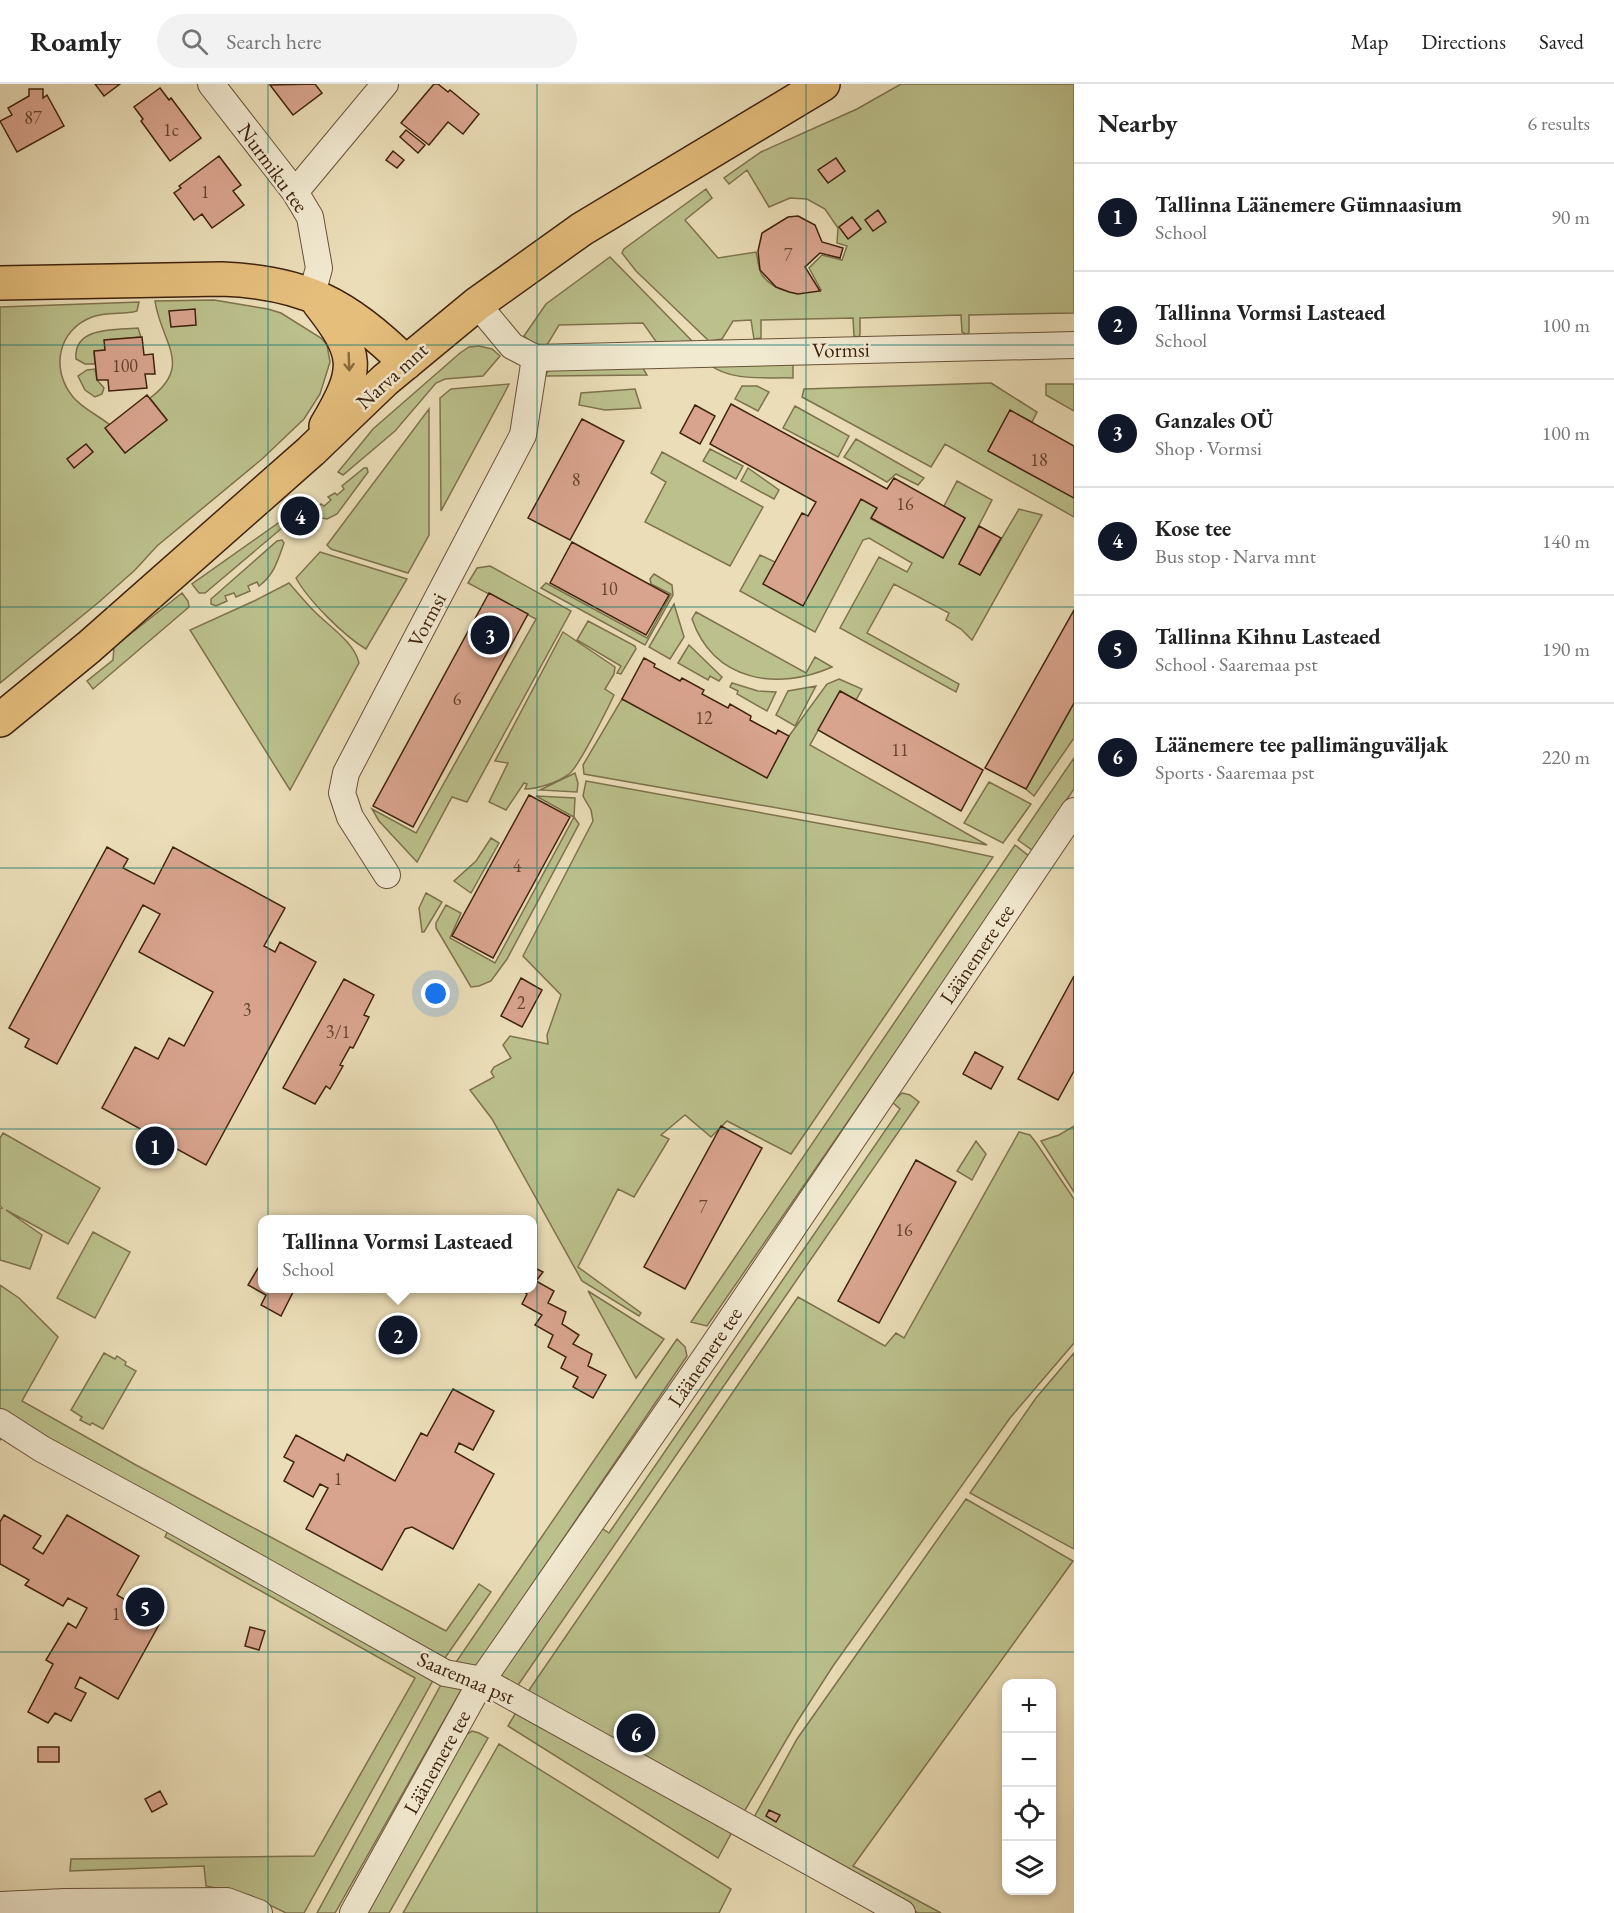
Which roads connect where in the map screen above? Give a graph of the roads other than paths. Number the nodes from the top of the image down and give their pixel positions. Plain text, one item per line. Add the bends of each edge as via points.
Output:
1 (211, 84) edge
2 (384, 84) edge
3 (823, 84) edge
4 (295, 192) junction
5 (0, 283) edge
6 (312, 294) junction
7 (477, 304) junction
8 (1074, 345) edge
9 (535, 358) junction
10 (406, 363) junction
11 (311, 451) junction
12 (0, 720) edge
13 (1074, 811) edge
14 (387, 875) dead end
15 (0, 1422) edge
16 (482, 1680) junction
17 (0, 1905) edge
18 (259, 1913) edge
19 (353, 1913) edge
20 (902, 1913) edge

1 - 4 street, Nurmiku tee
2 - 4 street
3 - 7 main road, Narva mnt via 582,229
4 - 6 street, Nurmiku tee via 310,217 319,268
5 - 6 main road via 257,280
6 - 10 main road via 362,322
6 -> 11 main road via 344,338 350,367 343,395
7 - 9 street via 512,346
7 - 10 main road, Narva mnt
8 - 9 street, Vormsi
9 - 14 street, Vormsi via 523,435 346,773 342,793 350,817
10 - 11 main road, Narva mnt
11 - 12 main road, Narva mnt via 89,647
13 - 16 street, Läänemere tee
15 - 16 street, Saaremaa pst via 445,1673
16 - 19 street, Läänemere tee
16 - 20 street, Saaremaa pst
17 - 18 street via 227,1902

